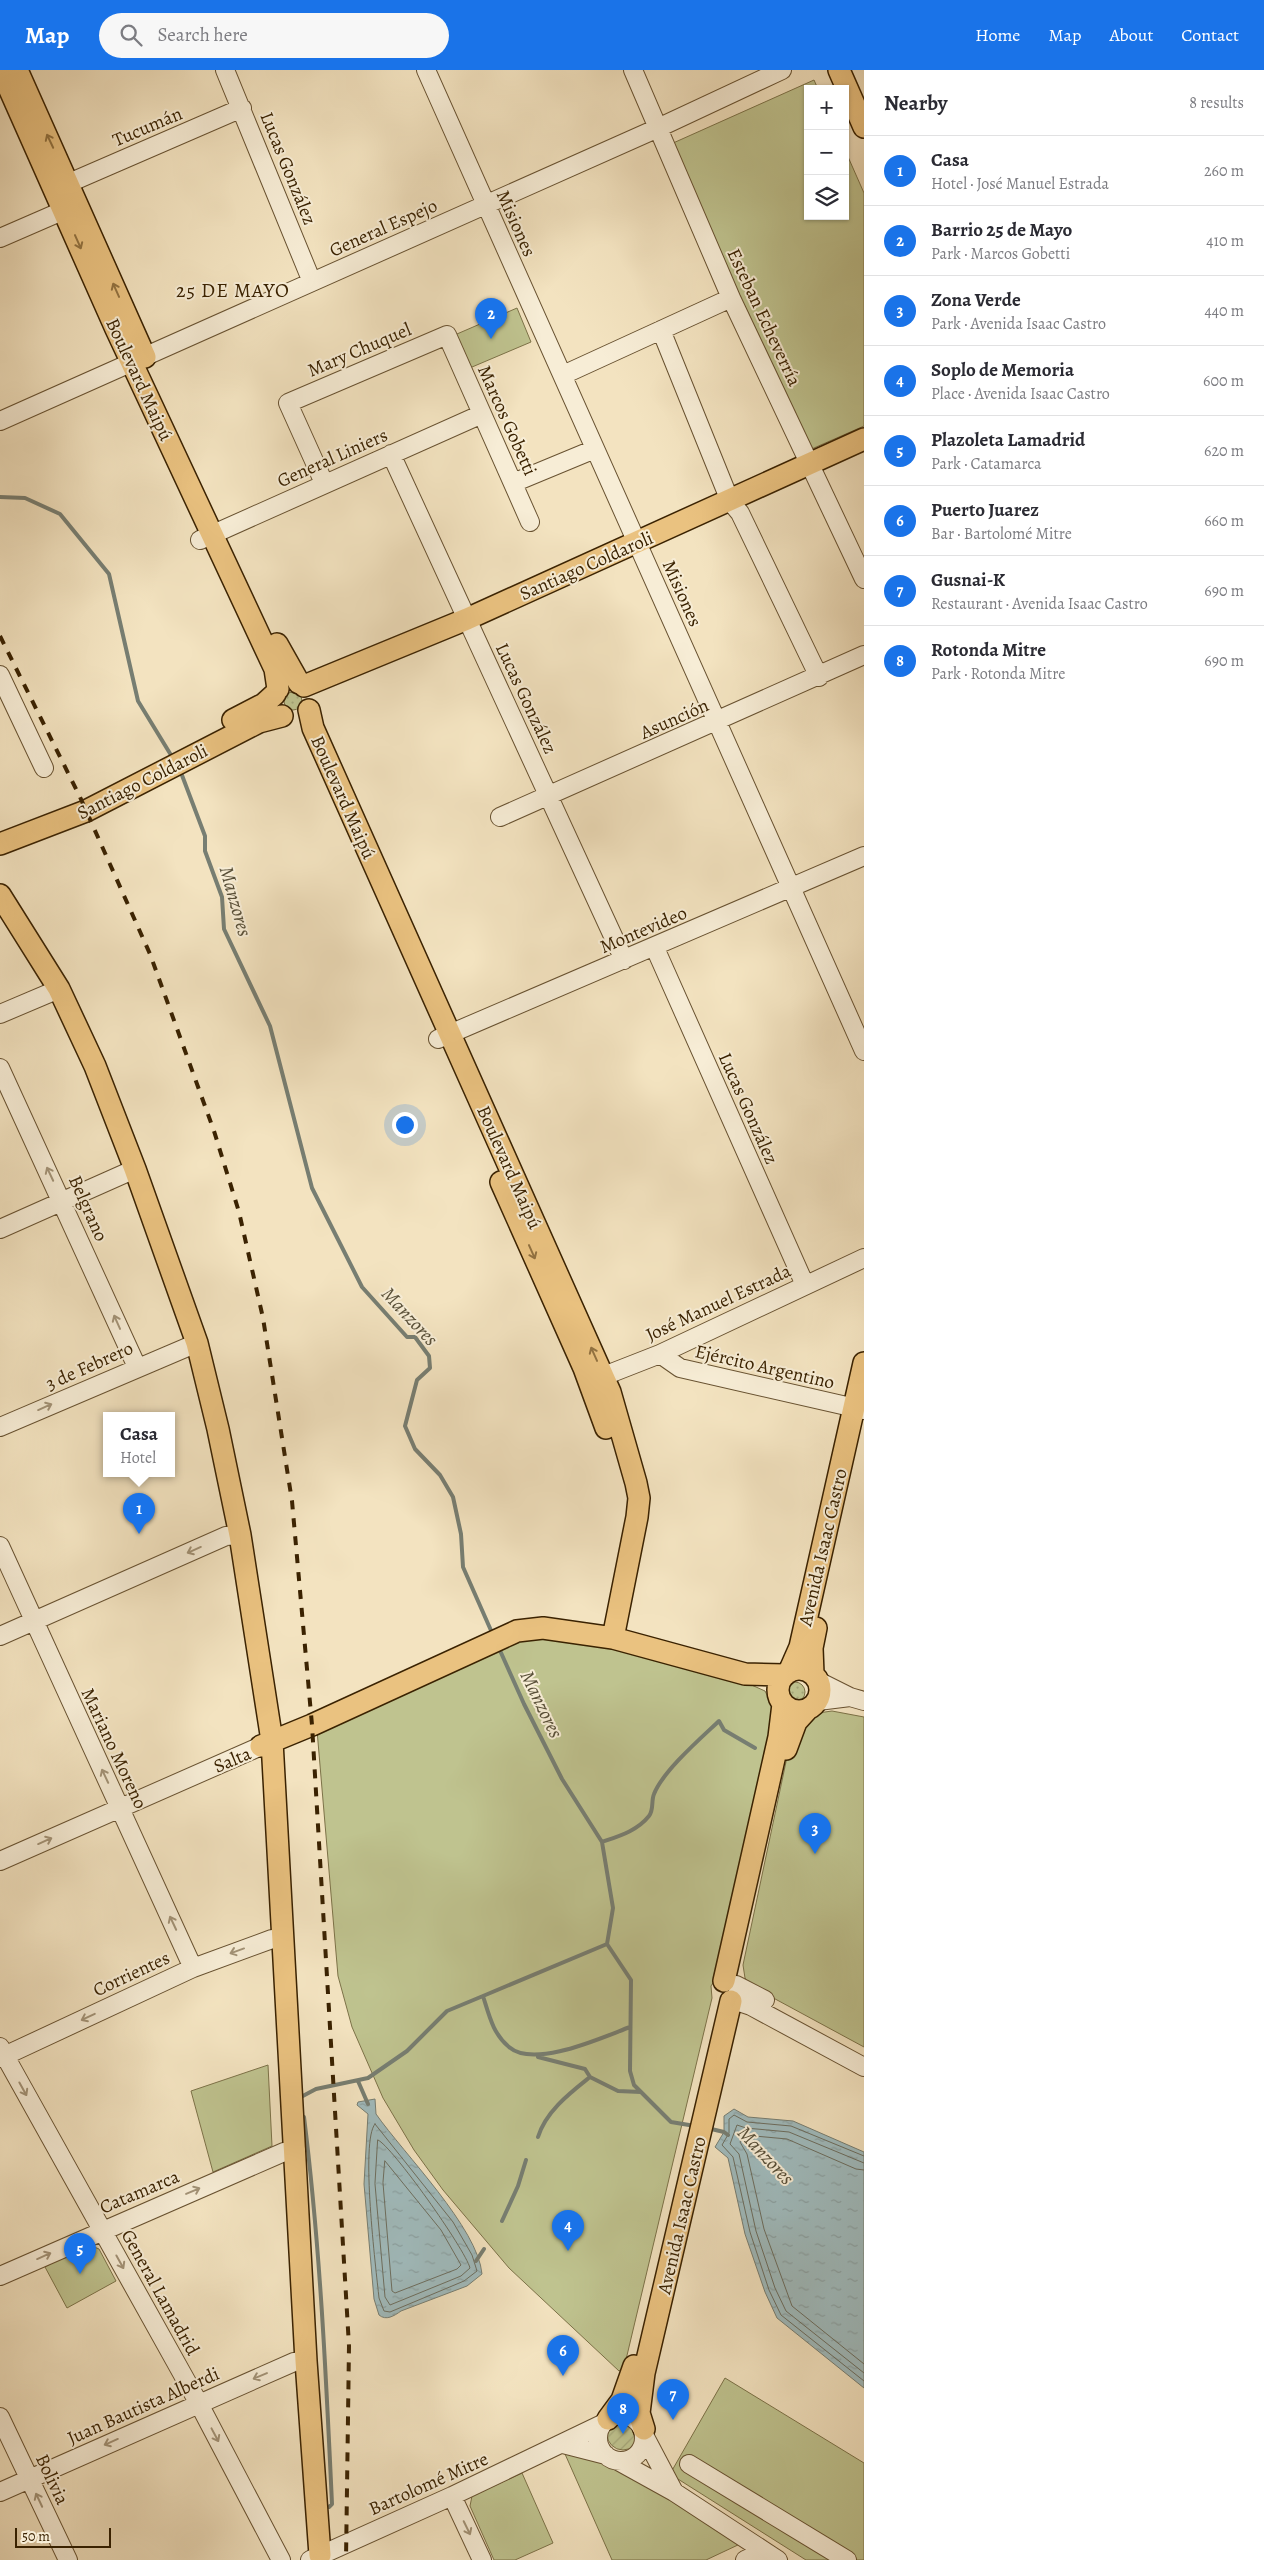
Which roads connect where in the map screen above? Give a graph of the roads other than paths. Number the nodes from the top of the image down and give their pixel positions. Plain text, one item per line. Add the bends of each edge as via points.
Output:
1 (1, 70) edge
2 (17, 70) edge
3 (225, 70) edge
4 (426, 70) edge
5 (633, 70) edge
6 (782, 70) edge
7 (839, 70) edge
8 (851, 70) edge
9 (864, 99) edge
10 (242, 108) junction
11 (864, 126) edge
12 (658, 128) junction
13 (69, 183) junction
14 (485, 204) junction
15 (71, 207) junction
16 (0, 238) edge
17 (312, 282) junction
18 (731, 298) junction
19 (660, 330) junction
20 (447, 335) joint
21 (138, 360) junction
22 (563, 374) junction
23 (482, 414) junction
24 (0, 421) edge
25 (864, 439) edge
26 (595, 449) junction
27 (864, 452) edge
28 (391, 454) junction
29 (812, 468) junction
30 (324, 483) junction
31 (512, 483) junction
32 (735, 508) junction
33 (530, 522) dead end
34 (212, 534) junction
35 (639, 547) junction
36 (864, 579) edge
37 (469, 623) junction
38 (864, 655) edge
39 (0, 675) edge
40 (819, 677) junction
41 (277, 691) junction
42 (300, 703) junction
43 (717, 722) junction
44 (173, 758) junction
45 (44, 768) dead end
46 (548, 796) junction
47 (500, 817) dead end
48 (0, 832) edge
49 (0, 844) edge
50 (864, 856) edge
51 (793, 888) junction
52 (0, 895) edge
53 (0, 913) edge
54 (655, 948) junction
55 (624, 960) junction
56 (53, 991) junction
57 (0, 1014) edge
58 (444, 1036) junction
59 (864, 1051) edge
60 (0, 1068) edge
61 (129, 1171) junction
62 (62, 1200) junction
63 (0, 1228) edge
64 (864, 1258) edge
65 (805, 1285) junction
66 (190, 1345) junction
67 (660, 1354) junction
68 (864, 1363) edge
69 (137, 1367) junction
70 (597, 1379) junction
71 (860, 1411) edge
72 (0, 1427) edge
73 (233, 1536) junction
74 (0, 1546) edge
75 (33, 1620) junction
76 (0, 1636) edge
77 (606, 1637) junction
78 (787, 1673) junction
79 (745, 1674) junction
80 (814, 1692) junction
81 (781, 1699) junction
82 (857, 1699) edge
83 (266, 1744) junction
84 (120, 1808) junction
85 (0, 1861) edge
86 (278, 1939) junction
87 (193, 1968) junction
88 (730, 1992) junction
89 (1, 2053) edge
90 (864, 2054) edge
91 (864, 2067) edge
92 (290, 2151) junction
93 (681, 2190) junction
94 (103, 2230) junction
95 (0, 2276) edge
96 (300, 2361) junction
97 (198, 2402) junction
98 (0, 2417) edge
99 (605, 2421) junction
100 (644, 2433) junction
101 (563, 2444) junction
102 (612, 2458) junction
103 (689, 2464) dead end
104 (29, 2479) junction
105 (0, 2492) edge
106 (674, 2492) junction
107 (452, 2496) junction
108 (771, 2556) edge
109 (313, 2558) edge
110 (68, 2560) edge
111 (281, 2560) edge
112 (482, 2560) edge
113 (746, 2560) edge
114 (847, 2560) edge

1 - 15 main road, Boulevard Maipú
13 -> 2 main road, Boulevard Maipú
3 - 10 street, Lucas González
4 - 14 street, Misiones
5 - 12 street, Esteban Echeverría
6 - 12 street, General Espejo
7 - 11 main road
8 - 9 main road
10 - 13 street, Tucumán
10 - 17 street, Lucas González
12 - 14 street, General Espejo
12 - 18 street, Esteban Echeverría
13 - 15 main road, Boulevard Maipú
14 - 17 street, General Espejo
14 - 22 street, Misiones
15 - 16 street
15 - 21 main road, Boulevard Maipú
17 - 21 street, General Espejo
18 - 19 street
18 - 29 street, Esteban Echeverría
19 - 22 street
19 - 32 street
20 - 23 street, Marcos Gobetti
20 - 30 street, Mary Chuquel via 288,402
21 - 24 street, General Espejo
21 - 34 main road, Boulevard Maipú
22 - 26 street, Misiones
23 - 28 street, General Liniers
23 - 31 street, Marcos Gobetti
25 - 29 main road, Santiago Coldaroli
26 - 31 street
26 - 35 street, Misiones
27 - 29 main road, Santiago Coldaroli
28 - 30 street, General Liniers
28 - 37 street, Lucas González
29 - 32 main road, Santiago Coldaroli
29 - 36 street, Esteban Echeverría
30 - 34 street, General Liniers
31 - 33 street, Marcos Gobetti
32 - 35 main road, Santiago Coldaroli
32 - 40 street
34 - 41 main road, Boulevard Maipú via 275,669
34 - 42 main road, Boulevard Maipú via 287,664
35 - 37 main road, Santiago Coldaroli
35 - 43 street, Misiones
37 - 42 main road, Santiago Coldaroli
37 - 46 street, Lucas González
38 - 40 street, Asunción
39 - 45 street
40 - 43 street, Asunción
41 - 42 main road, Boulevard Maipú via 275,706
41 - 44 main road, Santiago Coldaroli via 264,704
42 - 44 main road, Santiago Coldaroli
42 - 58 main road, Boulevard Maipú
43 - 46 street, Asunción
43 - 51 street, Misiones
44 - 48 main road, Santiago Coldaroli
44 - 49 main road, Santiago Coldaroli via 86,811
46 - 47 street, Asunción
46 - 55 street, Lucas González
50 - 51 street, Montevideo
51 - 54 street, Montevideo
51 - 59 street, Misiones
52 - 56 main road
53 - 56 main road
54 - 55 street, Montevideo
54 - 65 street, Lucas González
55 - 58 street, Montevideo
56 - 57 street
56 - 61 main road via 95,1066
58 - 70 main road, Boulevard Maipú
62 -> 60 street, Belgrano
61 - 62 street
61 - 66 main road via 175,1276
62 - 63 street
69 -> 62 street, Belgrano
64 - 65 street, José Manuel Estrada
65 - 67 street, José Manuel Estrada
66 - 69 street, 3 de Febrero
66 - 73 main road via 218,1429
67 - 70 street, José Manuel Estrada
67 - 71 street, Ejército Argentino via 680,1368
68 - 71 main road, Avenida Isaac Castro
72 -> 69 street, 3 de Febrero
70 - 77 main road, Boulevard Maipú via 625,1509
71 - 78 main road, Avenida Isaac Castro via 800,1647
71 - 80 main road, Avenida Isaac Castro via 812,1648
73 -> 75 street
73 - 83 main road via 250,1671
74 - 75 street, Mariano Moreno
75 - 76 street
84 -> 75 street, Mariano Moreno
77 - 79 main road, Salta
77 - 83 main road, Salta via 543,1628 517,1631
78 - 79 main road
78 - 80 main road via 800,1669
78 - 81 main road, Avenida Isaac Castro via 779,1684
79 - 81 main road
80 - 81 main road via 793,1711
80 - 82 street
80 - 88 main road, Avenida Isaac Castro via 788,1740
81 - 88 main road, Avenida Isaac Castro via 780,1737
83 - 84 street, Salta
83 - 86 main road
85 -> 84 street, Salta
87 -> 84 street, Mariano Moreno
86 -> 87 street, Corrientes
86 - 92 main road
87 -> 89 street, Corrientes
88 - 90 street
88 - 91 street
88 - 93 main road, Avenida Isaac Castro
89 -> 94 street, General Lamadrid
94 -> 92 street, Catamarca
92 - 96 main road
93 - 99 main road, Avenida Isaac Castro via 630,2381 622,2400
93 - 100 main road, Avenida Isaac Castro via 640,2389 639,2413
95 -> 94 street, Catamarca
94 -> 97 street, General Lamadrid
96 -> 97 street, Juan Bautista Alberdi
96 - 109 main road
97 -> 104 street, Juan Bautista Alberdi
97 -> 111 street, General Lamadrid
98 - 104 street, Bolivia
99 - 100 street via 614,2415 627,2415 639,2422
99 - 101 street, Bartolomé Mitre
99 - 102 street via 598,2437 601,2450
100 - 102 street via 644,2445 634,2458
100 - 106 street
101 - 102 street
101 - 107 street, Bartolomé Mitre
102 - 106 street
103 - 114 street
104 - 105 street, Juan Bautista Alberdi
110 -> 104 street, Bolivia
106 - 108 street
107 - 109 street, Bartolomé Mitre
107 -> 112 street
108 - 113 street

